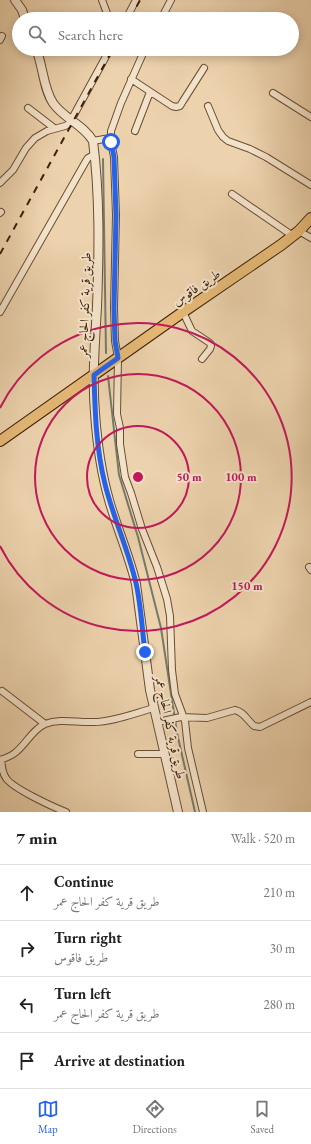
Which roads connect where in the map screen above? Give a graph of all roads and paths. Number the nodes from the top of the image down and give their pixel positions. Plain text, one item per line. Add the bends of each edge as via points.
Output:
1 (15, 0) edge
2 (102, 0) edge
3 (136, 0) edge
4 (171, 0) edge
5 (23, 12) edge
6 (105, 12) edge
7 (130, 12) edge
8 (165, 12) edge
9 (39, 56) edge
10 (106, 56) edge
11 (142, 56) edge
12 (204, 68) dead end
13 (131, 79) junction
14 (150, 92) junction
15 (272, 93) dead end
16 (208, 106) dead end
17 (28, 108) dead end
18 (311, 117) edge
19 (71, 120) junction
20 (54, 128) junction
21 (135, 131) dead end
22 (110, 138) junction
23 (93, 141) junction
24 (95, 154) junction
25 (0, 184) edge
26 (311, 185) edge
27 (232, 194) dead end
28 (311, 218) edge
29 (296, 234) junction
30 (311, 238) edge
31 (0, 312) edge
32 (183, 312) junction
33 (118, 358) junction
34 (202, 359) dead end
35 (94, 375) junction
36 (0, 441) edge
37 (2, 691) dead end
38 (311, 702) edge
39 (154, 708) junction
40 (182, 717) junction
41 (161, 721) junction
42 (45, 724) junction
43 (138, 754) dead end
44 (164, 754) junction
45 (0, 760) edge
46 (66, 812) edge
47 (178, 812) edge
48 (203, 812) edge

1 - 5 street
2 - 6 street
3 - 7 street
4 - 8 street
9 - 19 street via 48,94 56,107
10 - 19 street
11 - 13 street, طريق قرية كفر الحاج عمر
12 - 14 street via 180,106 176,107
13 - 14 street
13 - 22 street, طريق قرية كفر الحاج عمر via 112,126
14 - 21 street
15 - 18 street
16 - 26 street via 218,130 228,141 266,157
17 - 20 street
19 - 20 street via 65,126
19 - 23 street via 89,134
20 - 25 street via 39,135 30,143 13,170
22 - 23 street
22 - 33 street, طريق قرية كفر الحاج عمر via 114,157 114,308
23 - 24 street, طريق قرية كفر الحاج عمر
24 - 31 street via 86,160
24 - 35 street, طريق قرية كفر الحاج عمر via 98,264
27 - 29 street
28 - 29 main road, طريق فاقوس
29 - 30 street
29 - 32 main road, طريق فاقوس
32 - 33 main road, طريق فاقوس
32 - 34 street via 192,331 211,346
33 - 35 main road, طريق فاقوس
33 - 40 street, طريق قرية كفر الحاج عمر via 117,414 123,469 167,599 172,670
35 - 36 main road, طريق فاقوس
35 - 39 street, طريق قرية كفر الحاج عمر via 101,465 109,500 136,584
37 - 42 street
38 - 40 street via 260,727 254,726 242,713 235,710 207,718
39 - 41 street, طريق قرية كفر الحاج عمر
39 - 42 street via 106,721 61,721
40 - 41 street
40 - 48 street, طريق قرية كفر الحاج عمر
41 - 44 street, طريق قرية كفر الحاج عمر
42 - 45 street via 36,730 17,752
43 - 44 street
44 - 47 street, طريق قرية كفر الحاج عمر
45 - 46 street via 10,782

